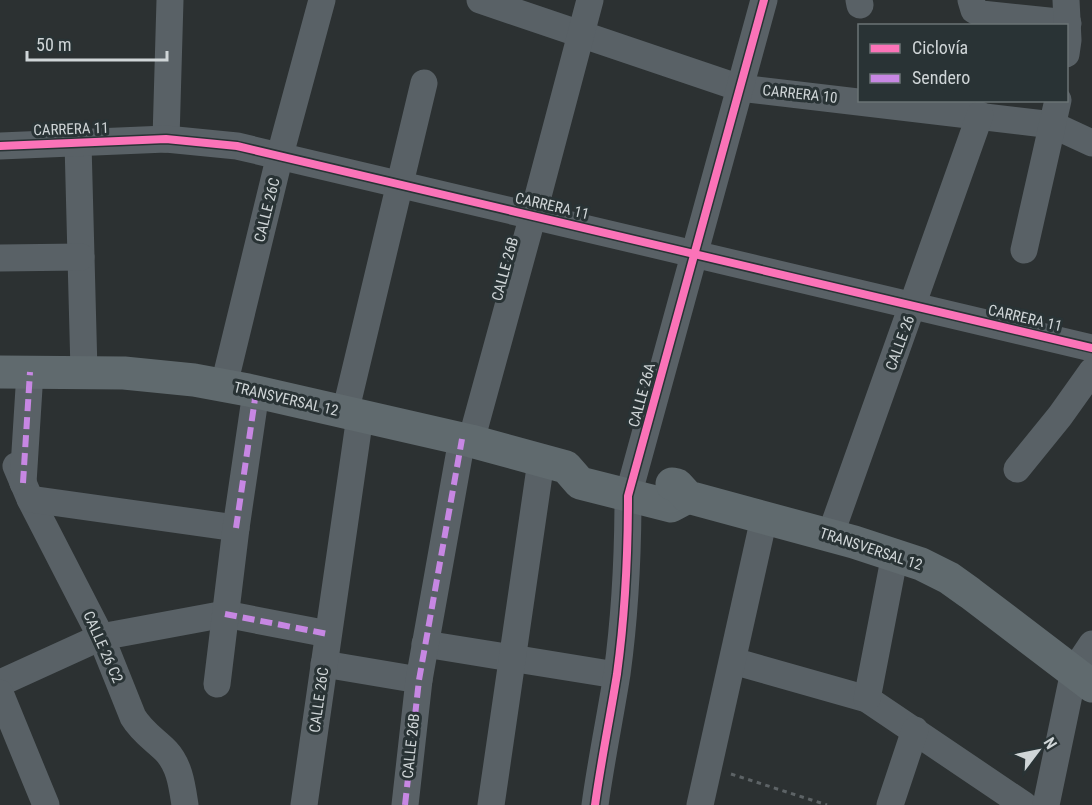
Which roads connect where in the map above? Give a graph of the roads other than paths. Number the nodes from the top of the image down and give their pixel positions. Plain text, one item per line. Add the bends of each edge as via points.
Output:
1 (170, 0) edge
2 (322, 0) edge
3 (480, 0) edge
4 (590, 0) edge
5 (764, 0) edge
6 (971, 0) edge
7 (1067, 11) edge
8 (581, 34) junction
9 (424, 83) dead end
10 (740, 88) junction
11 (858, 101) edge
12 (864, 102) edge
13 (1055, 113) edge
14 (980, 115) junction
15 (166, 139) junction
16 (78, 143) junction
17 (1092, 143) edge
18 (0, 146) edge
19 (280, 155) junction
20 (399, 183) junction
21 (534, 215) junction
22 (1024, 250) dead end
23 (695, 254) junction
24 (81, 257) junction
25 (0, 258) edge
26 (913, 306) junction
27 (1092, 348) edge
28 (84, 371) junction
29 (1092, 371) edge
30 (15, 372) edge
31 (224, 385) junction
32 (256, 392) junction
33 (353, 414) junction
34 (466, 440) junction
35 (553, 464) junction
36 (1017, 469) dead end
37 (23, 483) junction
38 (631, 485) junction
39 (764, 518) junction
40 (236, 528) junction
41 (830, 536) junction
42 (895, 554) junction
43 (225, 614) junction
44 (328, 634) junction
45 (101, 637) junction
46 (425, 644) junction
47 (1092, 644) edge
48 (512, 659) junction
49 (733, 661) junction
50 (324, 663) junction
51 (616, 675) junction
52 (1083, 679) edge
53 (419, 680) junction
54 (0, 683) edge
55 (217, 684) dead end
56 (0, 693) edge
57 (867, 699) junction
58 (915, 730) junction
59 (46, 805) edge
60 (185, 805) edge
61 (304, 805) edge
62 (405, 805) edge
63 (491, 805) edge
64 (595, 805) edge
65 (700, 805) edge
66 (890, 805) edge
67 (1024, 805) edge
68 (1046, 805) edge

1 - 15 street
2 - 19 street, CALLE 26C
3 - 8 street, CARRERA 10
4 - 8 street, CALLE 26B
5 - 10 street, CALLE 26A
6 - 7 street via 974,10 981,14
8 - 10 street, CARRERA 10
8 - 21 street, CALLE 26B
9 - 20 street, CALLE 26C
10 - 11 street, CARRERA 10
10 - 23 street, CALLE 26A
12 - 14 street, CARRERA 10
13 - 14 street, CARRERA 10
13 - 17 street, CARRERA 10
13 - 22 street
14 - 26 street, CALLE 26
15 - 16 street, CARRERA 11
15 - 19 street, CARRERA 11
16 - 18 street, CARRERA 11
16 - 24 street
19 - 20 street, CARRERA 11
19 - 31 street, CALLE 26C
20 - 21 street, CARRERA 11
20 - 33 street, CALLE 26C
21 - 23 street, CARRERA 11
21 - 34 street, CALLE 26B
23 - 26 street, CARRERA 11
23 - 38 street, CALLE 26A
24 - 25 street
24 - 28 street
26 - 27 street, CARRERA 11
26 - 41 street, CALLE 26
28 - 30 main road, TRANSVERSAL 12
28 - 31 main road, TRANSVERSAL 12
29 - 36 street
30 - 37 street
31 - 32 main road, TRANSVERSAL 12
32 - 33 main road, TRANSVERSAL 12
32 - 40 street
33 - 34 main road, TRANSVERSAL 12
33 - 44 street, CALLE 26C
34 - 35 main road, TRANSVERSAL 12
34 - 46 street, CALLE 26B
35 - 38 main road, TRANSVERSAL 12 via 580,483
35 - 48 street
37 - 40 street
37 - 45 street, CALLE 26 C2
38 - 39 main road, TRANSVERSAL 12 via 671,506 687,497
38 - 51 street, CALLE 26A via 625,605
39 - 41 main road, TRANSVERSAL 12
39 - 49 street
40 - 43 street
41 - 42 main road, TRANSVERSAL 12
42 - 52 main road, TRANSVERSAL 12 via 949,578
42 - 57 street
43 - 44 street
43 - 45 street
43 - 55 street
44 - 50 street, CALLE 26C
45 - 54 street
45 - 60 street, CALLE 26 C2 via 140,729 176,765
46 - 48 street
46 - 53 street, CALLE 26B
47 - 52 street
48 - 51 street
48 - 63 street
49 - 57 street
49 - 65 street
50 - 53 street
50 - 61 street, CALLE 26C
51 - 64 street, CALLE 26A
52 - 68 street
53 - 62 street, CALLE 26B
56 - 59 street
57 - 58 street
58 - 66 street
58 - 67 street

